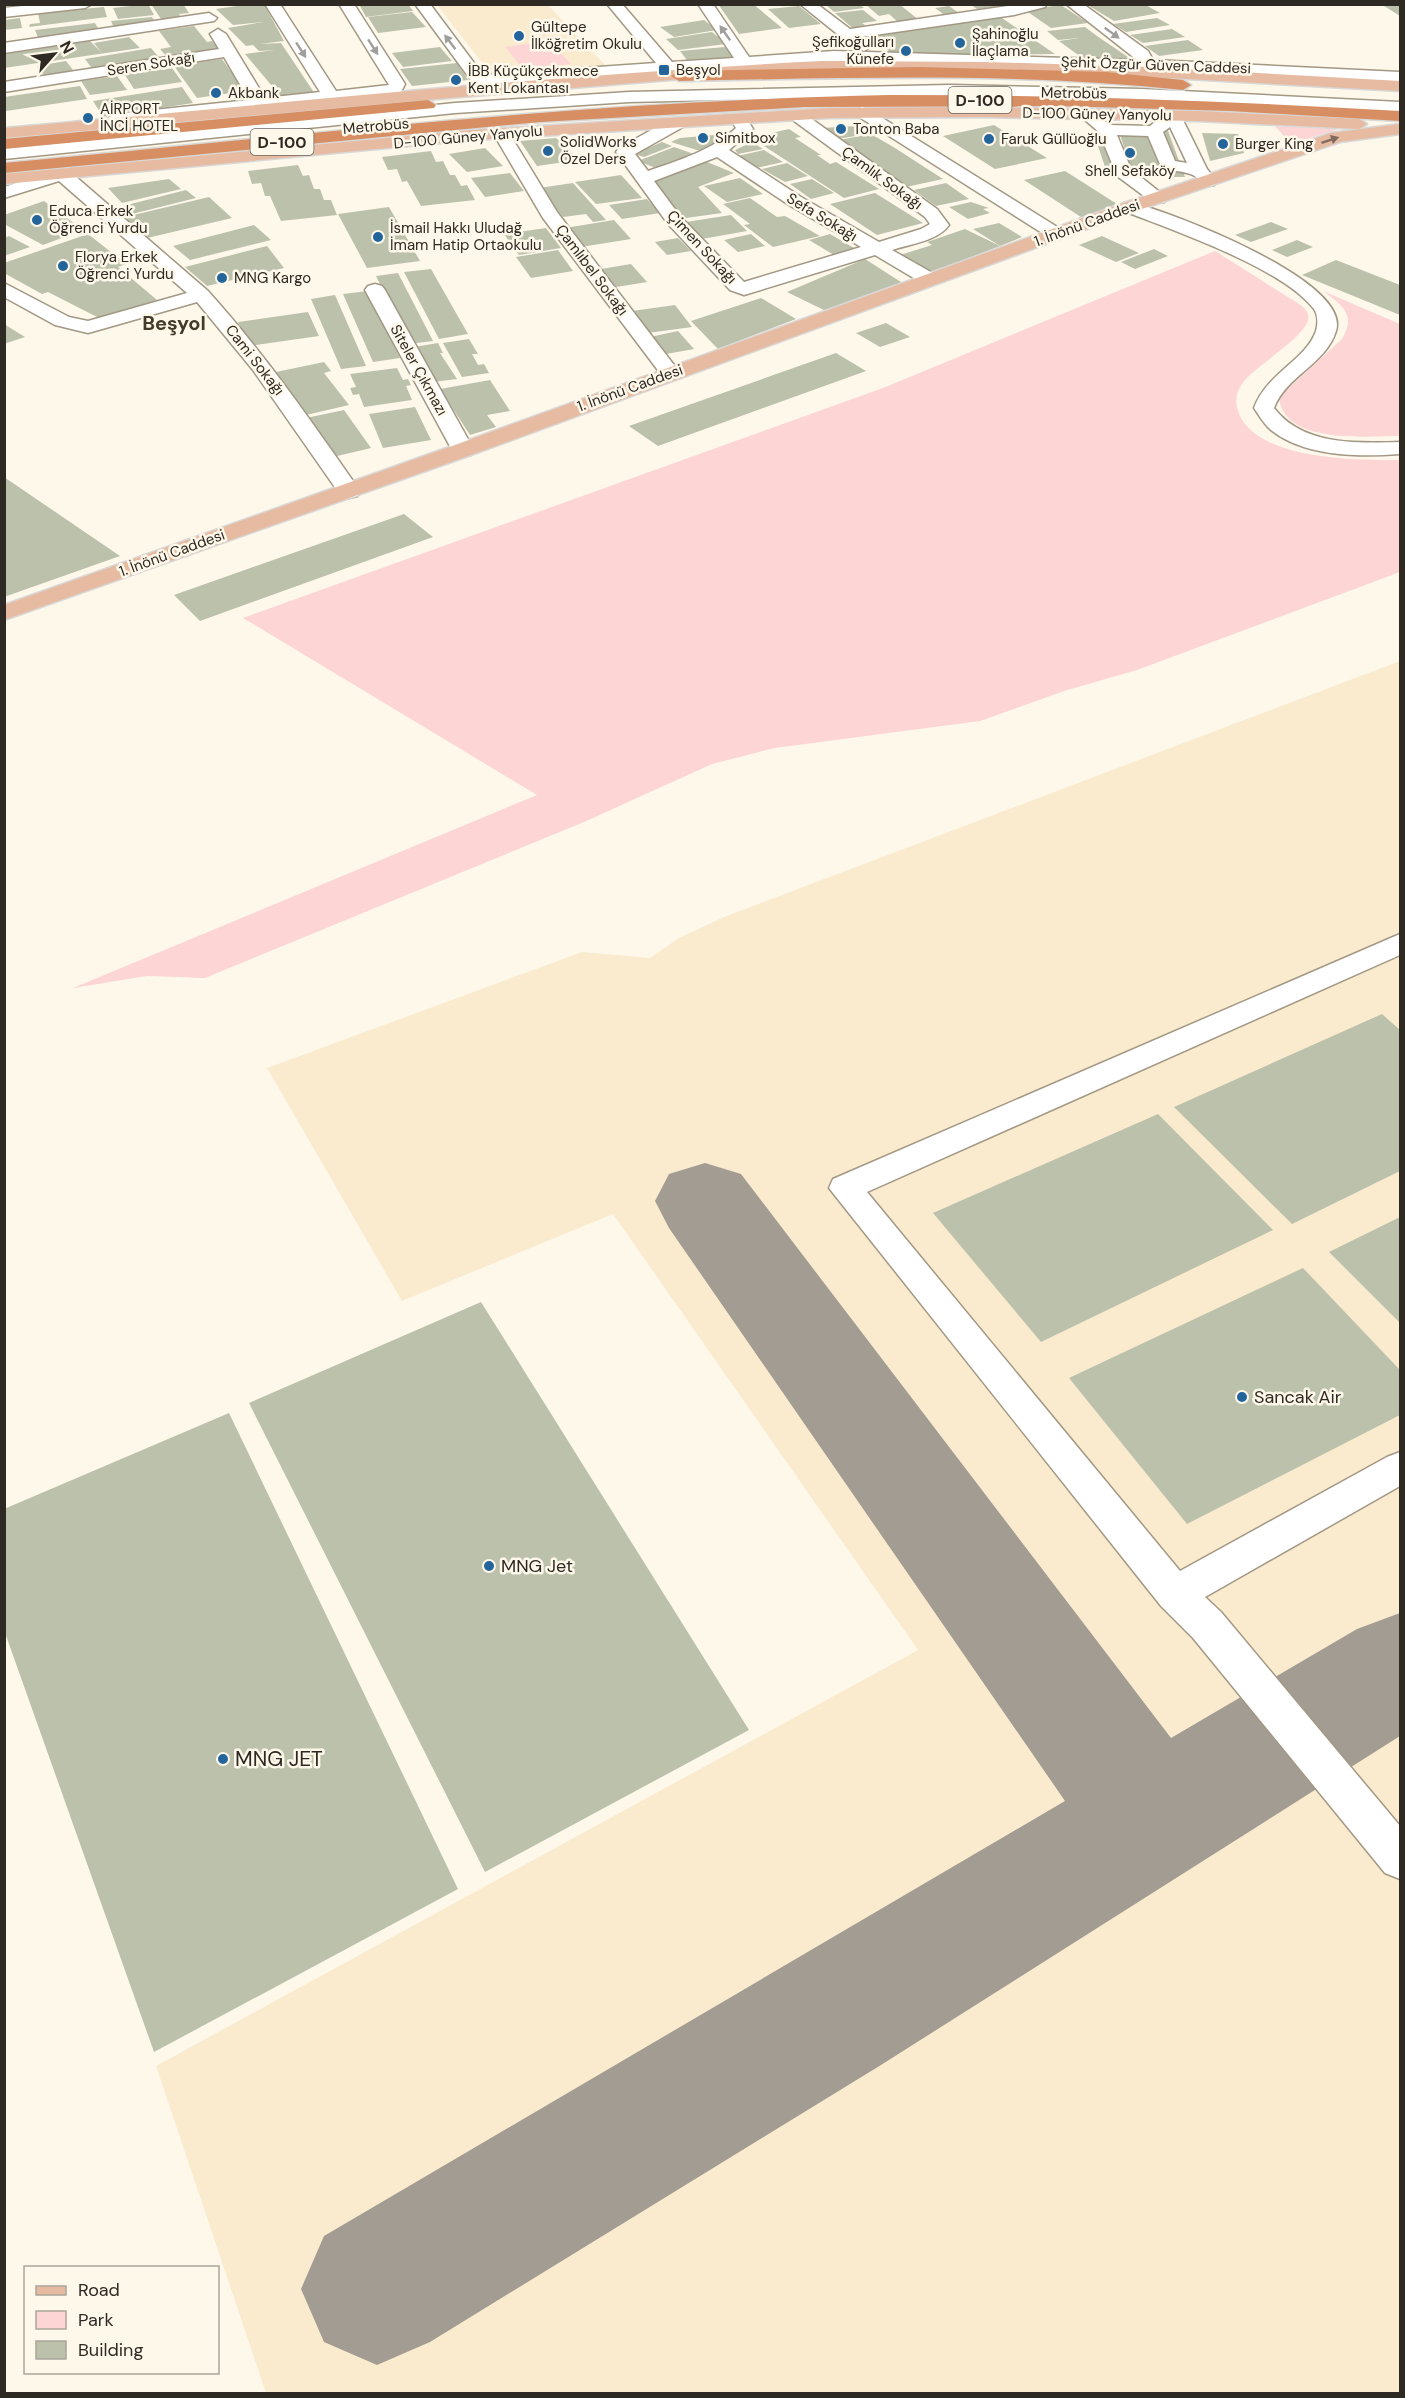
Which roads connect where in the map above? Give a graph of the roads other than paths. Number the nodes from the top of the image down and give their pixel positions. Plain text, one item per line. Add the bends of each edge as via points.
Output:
1 (85, 4) edge
2 (272, 4) edge
3 (346, 4) edge
4 (422, 4) edge
5 (614, 4) edge
6 (705, 4) edge
7 (807, 4) edge
8 (1040, 4) edge
9 (1073, 4) edge
10 (1010, 8) edge
11 (918, 10) dead end
12 (205, 11) edge
13 (4, 13) edge
14 (933, 21) junction
15 (846, 34) junction
16 (4, 48) edge
17 (227, 51) junction
18 (879, 57) junction
19 (745, 62) junction
20 (988, 63) junction
21 (1147, 64) junction
22 (673, 71) junction
23 (1401, 77) edge
24 (1183, 85) junction
25 (1401, 86) edge
26 (4, 87) edge
27 (747, 95) junction
28 (331, 96) junction
29 (1401, 96) edge
30 (260, 104) junction
31 (1401, 107) edge
32 (862, 112) junction
33 (1086, 114) junction
34 (796, 115) junction
35 (560, 116) junction
36 (1173, 116) junction
37 (1401, 116) edge
38 (739, 120) junction
39 (677, 123) junction
40 (83, 127) junction
41 (4, 128) edge
42 (1401, 128) edge
43 (1106, 130) junction
44 (1154, 131) junction
45 (22, 132) junction
46 (4, 133) edge
47 (501, 133) junction
48 (4, 144) edge
49 (718, 150) junction
50 (4, 154) edge
51 (4, 160) edge
52 (1255, 165) junction
53 (4, 168) edge
54 (62, 174) junction
55 (1204, 176) junction
56 (645, 178) junction
57 (4, 179) edge
58 (4, 193) edge
59 (1158, 198) junction
60 (1130, 207) junction
61 (1056, 234) junction
62 (877, 249) junction
63 (929, 279) junction
64 (4, 289) edge
65 (375, 290) dead end
66 (201, 295) junction
67 (669, 373) junction
68 (1401, 448) edge
69 (463, 450) junction
70 (349, 491) junction
71 (4, 612) edge
72 (1401, 944) edge
73 (1401, 1468) edge
74 (1175, 1594) junction
75 (1401, 1858) edge

1 - 13 street
2 -> 28 street
3 -> 28 street via 397,84 395,89
22 -> 4 street, Şehit Özgür Güven Caddesi via 479,80
5 - 22 street
19 -> 6 street
7 - 15 street
8 - 10 street
9 -> 21 street via 1142,54
10 - 14 street
11 - 14 street
12 - 16 street
12 - 17 street
14 - 15 street
15 - 18 street
17 - 26 street, Seren Sokağı
17 - 30 street
18 - 19 street, Şehit Özgür Güven Caddesi
18 - 20 street, Şehit Özgür Güven Caddesi
19 - 22 street, Şehit Özgür Güven Caddesi
20 - 21 street, Şehit Özgür Güven Caddesi
20 - 22 main road
20 - 25 main road
21 - 23 street, Şehit Özgür Güven Caddesi
22 - 24 highway via 1106,77
22 - 40 main road
24 - 29 highway, D-100
24 - 48 highway, D-100 via 979,80 691,86 430,105
27 - 31 street, Metrobüs via 949,90 1250,98
27 - 50 street, Metrobüs via 515,103
27 - 51 street, Metrobüs
28 - 30 street
30 - 40 street via 133,116
32 - 33 main road, D-100 Güney Yanyolu
32 - 34 main road, D-100 Güney Yanyolu
32 - 61 street
33 - 36 main road, D-100 Güney Yanyolu
33 - 43 street
34 - 35 highway via 591,120
34 - 38 main road, D-100 Güney Yanyolu
34 - 62 street, Çamlık Sokağı via 930,213 940,225
35 - 37 highway, D-100 via 764,103 969,100 1276,108
35 - 53 highway, D-100
36 - 42 main road, D-100 Güney Yanyolu
36 - 44 street
36 - 52 main road via 1238,122 1257,130 1276,153
36 - 55 street
38 - 39 main road, D-100 Güney Yanyolu
38 - 49 street via 745,129
39 - 47 main road, D-100 Güney Yanyolu
39 - 56 street via 625,152
40 - 45 main road
41 - 45 street
52 -> 42 main road, 1. İnönü Caddesi via 1337,137
43 - 44 street
43 - 59 street via 1123,172
44 - 55 street via 1168,165
45 - 46 main road
47 - 54 main road, D-100 Güney Yanyolu
47 - 67 street, Çamlıbel Sokağı via 549,214
49 - 56 street
49 - 62 street, Sefa Sokağı
52 - 55 main road, 1. İnönü Caddesi
54 - 57 main road, D-100 Güney Yanyolu
54 - 58 street
54 - 66 street, Cami Sokağı
55 - 59 main road, 1. İnönü Caddesi
56 - 62 street, Çimen Sokağı via 674,220 744,289
59 - 60 main road, 1. İnönü Caddesi
60 - 61 main road, 1. İnönü Caddesi
60 - 68 street via 1261,263 1302,288 1323,307 1328,320 1326,332 1310,354 1270,393 1264,408 1278,425 1308,441 1343,448
61 - 63 main road, 1. İnönü Caddesi
62 - 63 street, Sefa Sokağı
63 - 67 main road, 1. İnönü Caddesi
64 - 66 street via 62,321 88,327
65 - 69 street, Siteler Çıkmazı
66 - 70 street, Cami Sokağı via 262,366
67 - 69 main road, 1. İnönü Caddesi
69 - 70 main road, 1. İnönü Caddesi
70 - 71 main road, 1. İnönü Caddesi
72 - 74 street via 845,1188
73 - 74 street
74 - 75 street via 1208,1625

